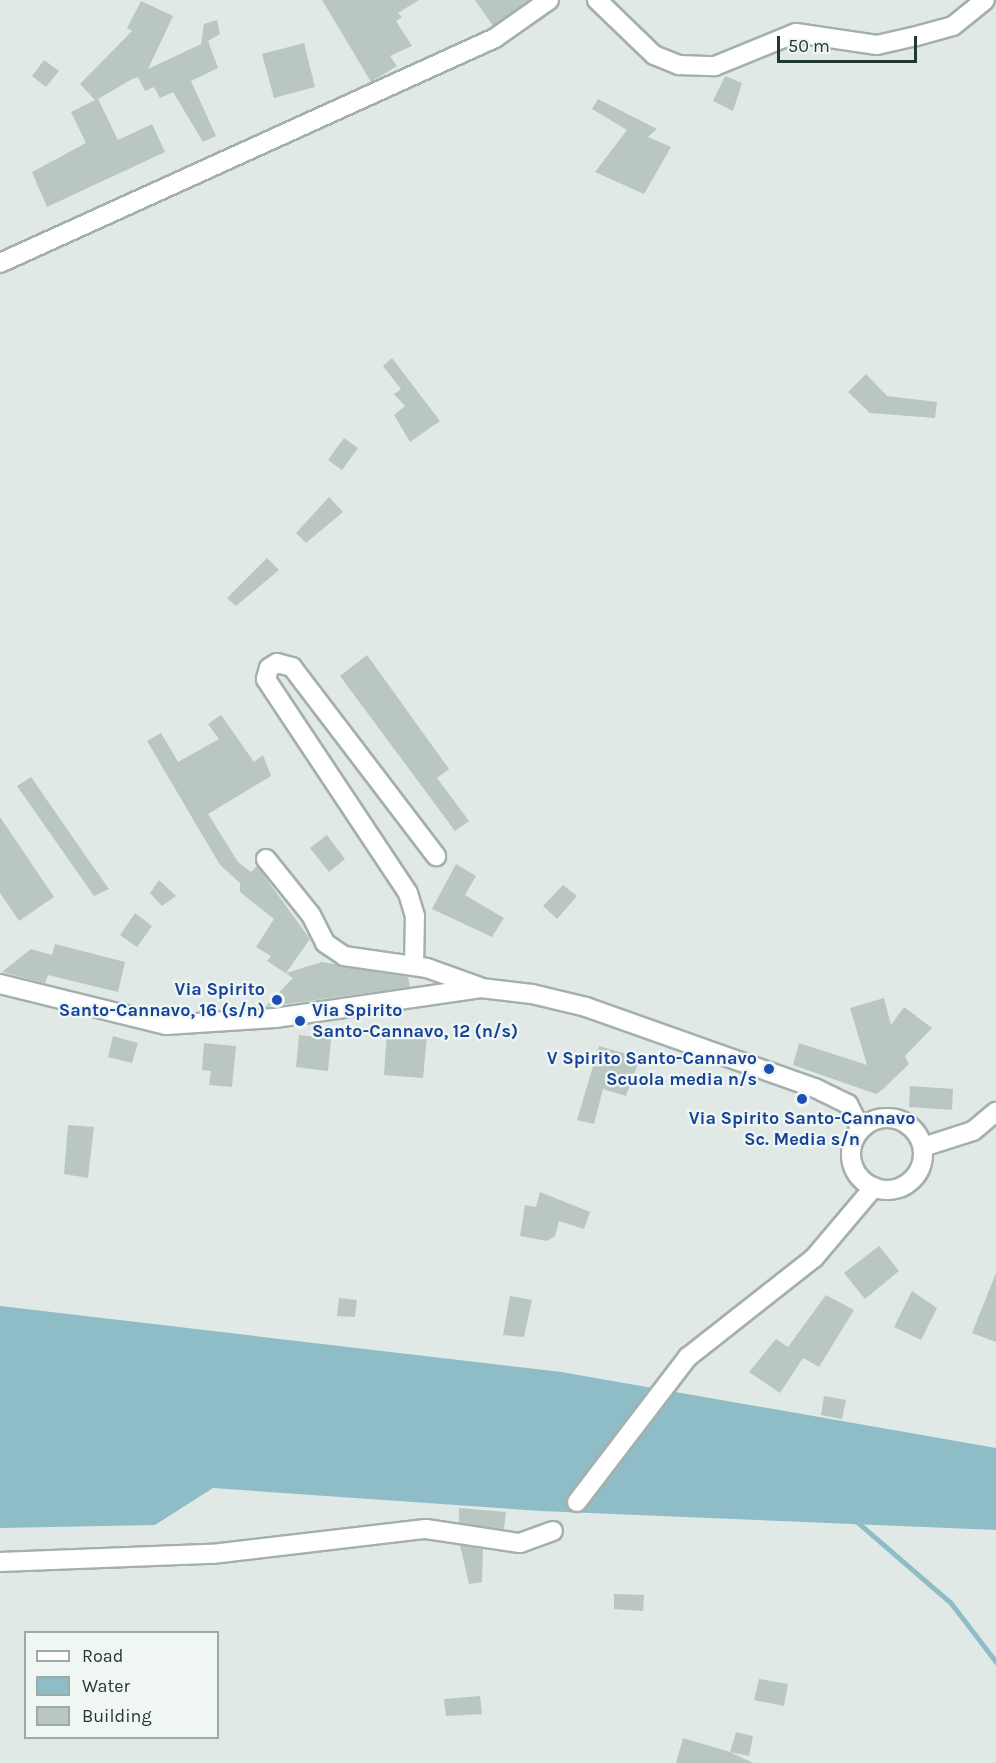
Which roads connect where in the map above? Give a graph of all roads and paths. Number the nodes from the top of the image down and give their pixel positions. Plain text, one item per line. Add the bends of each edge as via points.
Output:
1 (549, 0) edge
2 (597, 0) edge
3 (985, 0) edge
4 (0, 263) edge
5 (436, 856) dead end
6 (266, 859) dead end
7 (414, 966) junction
8 (0, 984) edge
9 (481, 988) junction
10 (996, 1112) edge
11 (861, 1129) junction
12 (923, 1147) junction
13 (874, 1187) junction
14 (578, 1502) dead end
15 (553, 1531) dead end
16 (0, 1562) edge

1 - 4 street via 495,38
2 - 3 street via 654,55 679,65 715,66 796,33 877,45 913,38 953,26
5 - 7 street via 292,667 277,663 269,668 266,679 408,893 415,916
6 - 7 street via 311,915 325,944 344,956
7 - 9 street
8 - 9 street via 166,1025 275,1018
9 - 11 street via 586,1007 815,1088 849,1104
10 - 12 street via 973,1131
11 - 12 street via 874,1120 905,1122
11 - 13 street via 852,1144 852,1161
12 - 13 street via 923,1163 910,1181 889,1190
13 - 14 street via 814,1258 687,1357
15 - 16 street via 520,1543 426,1529 212,1554

